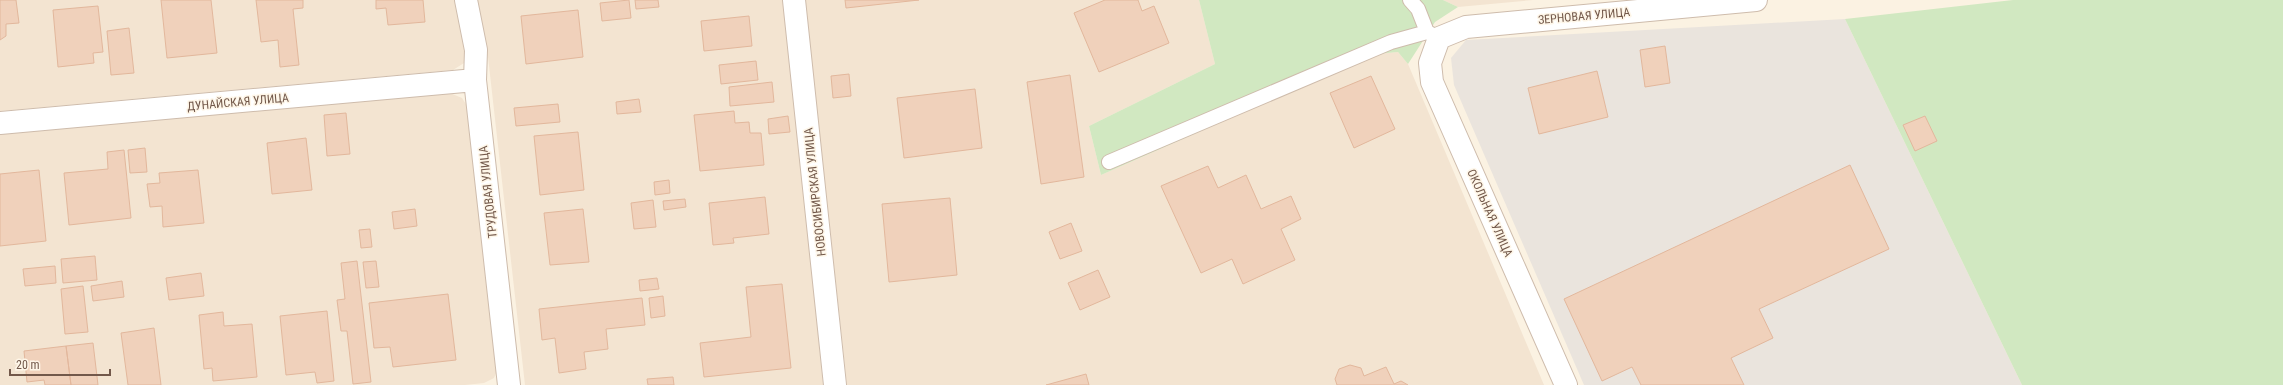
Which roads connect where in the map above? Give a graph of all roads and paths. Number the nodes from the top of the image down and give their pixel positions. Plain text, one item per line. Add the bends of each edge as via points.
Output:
1 (466, 0) edge
2 (794, 0) edge
3 (1410, 0) edge
4 (1756, 0) edge
5 (1433, 35) junction
6 (475, 80) junction
7 (0, 124) edge
8 (1110, 162) dead end
9 (509, 385) edge
10 (835, 385) edge
11 (1566, 385) edge

1 - 6 street, ТРУДОВАЯ УЛИЦА via 476,50
2 - 10 street, НОВОСИБИРСКАЯ УЛИЦА
3 - 5 lane via 1418,8
4 - 5 street, ЗЕРНОВАЯ УЛИЦА via 1466,27
5 - 8 lane via 1392,42
5 - 11 street, ОКОЛЬНАЯ УЛИЦА via 1430,63 1432,82
6 - 7 street, ДУНАЙСКАЯ УЛИЦА
6 - 9 street, ТРУДОВАЯ УЛИЦА

